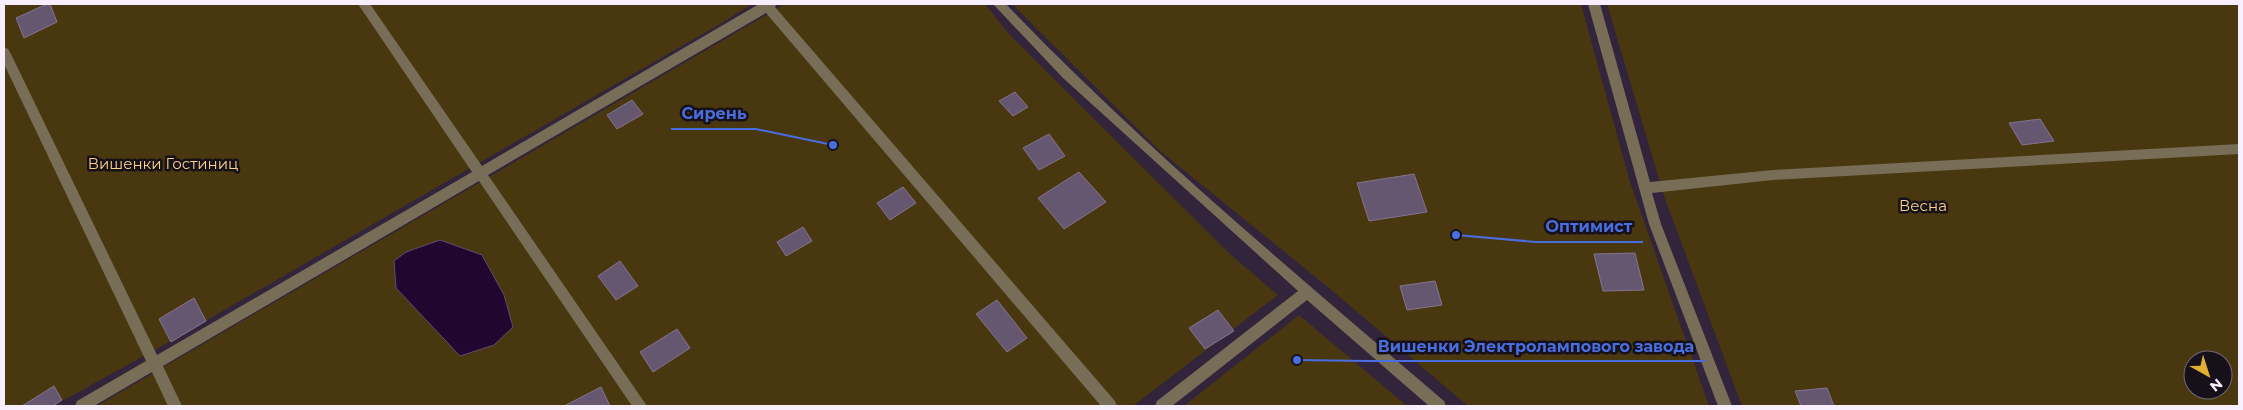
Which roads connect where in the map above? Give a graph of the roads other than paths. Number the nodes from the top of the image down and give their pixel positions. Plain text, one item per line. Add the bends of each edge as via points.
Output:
1 (364, 4) edge
2 (768, 4) edge
3 (999, 4) edge
4 (1594, 4) edge
5 (4, 52) edge
6 (2239, 150) edge
7 (479, 174) junction
8 (1645, 188) junction
9 (1307, 292) junction
10 (154, 364) junction
11 (82, 406) edge
12 (175, 406) edge
13 (640, 406) edge
14 (1110, 406) edge
15 (1162, 406) edge
16 (1439, 406) edge
17 (1725, 406) edge

1 - 7 lane
2 - 7 lane
2 - 14 lane
3 - 9 lane via 1067,75
4 - 8 lane
5 - 10 lane
6 - 8 lane via 1773,174
7 - 10 lane
7 - 13 lane
8 - 17 lane
9 - 15 lane
9 - 16 lane
10 - 11 lane
10 - 12 lane

